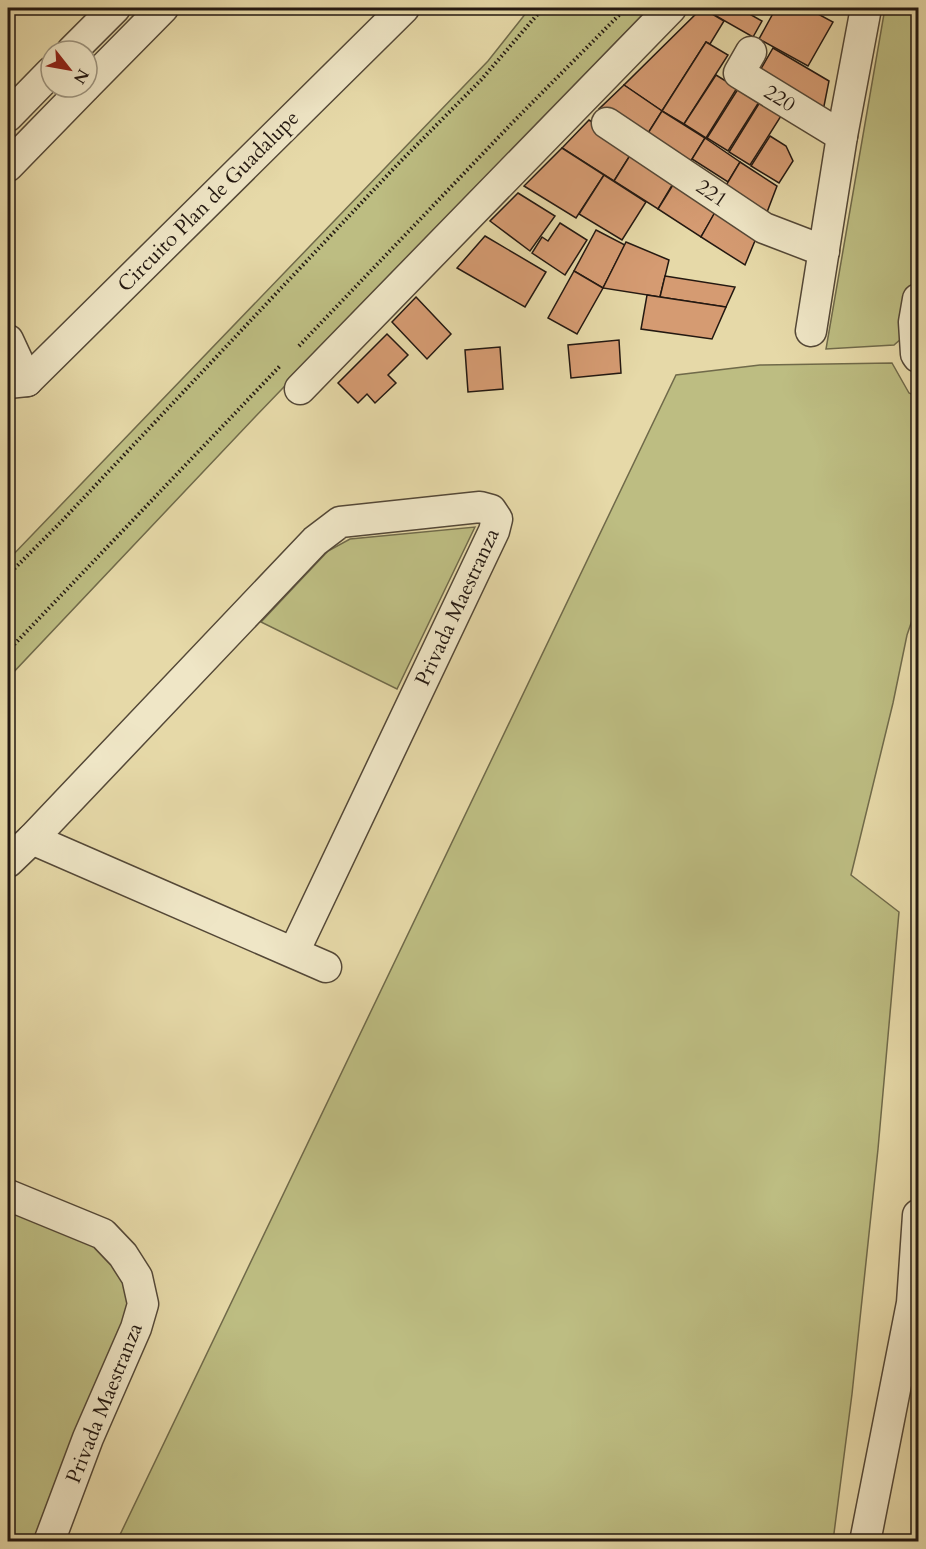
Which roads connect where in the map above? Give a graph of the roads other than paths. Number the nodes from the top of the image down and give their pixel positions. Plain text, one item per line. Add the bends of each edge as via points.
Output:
1 (115, 8) edge
2 (163, 8) edge
3 (404, 8) edge
4 (671, 8) edge
5 (866, 8) edge
6 (84, 39) edge
7 (751, 52) dead end
8 (99, 73) edge
9 (39, 84) edge
10 (73, 99) edge
11 (8, 116) edge
12 (607, 123) dead end
13 (842, 136) junction
14 (8, 166) edge
15 (824, 251) junction
16 (918, 299) edge
17 (811, 331) dead end
18 (8, 340) edge
19 (918, 357) edge
20 (17, 382) edge
21 (300, 389) dead end
22 (32, 839) junction
23 (8, 862) edge
24 (294, 952) junction
25 (326, 967) dead end
26 (8, 1195) edge
27 (918, 1215) edge
28 (49, 1542) edge
29 (865, 1542) edge

1 - 6 street
2 - 8 street
3 - 20 street, Circuito Plan de Guadalupe
4 - 21 street
5 - 13 street
7 - 13 street, 220 via 739,73
9 - 11 street
10 - 14 street
12 - 15 street, 221 via 764,228
13 - 15 street
15 - 17 street
16 - 19 street via 914,322
18 - 20 street
22 - 23 street, Privada Maestranza
22 - 24 street
22 - 24 street, Privada Maestranza via 315,541 340,522 480,507 491,510 497,519 495,531
24 - 25 street
26 - 28 street, Privada Maestranza via 103,1234 137,1277 143,1304
27 - 29 street via 912,1303

